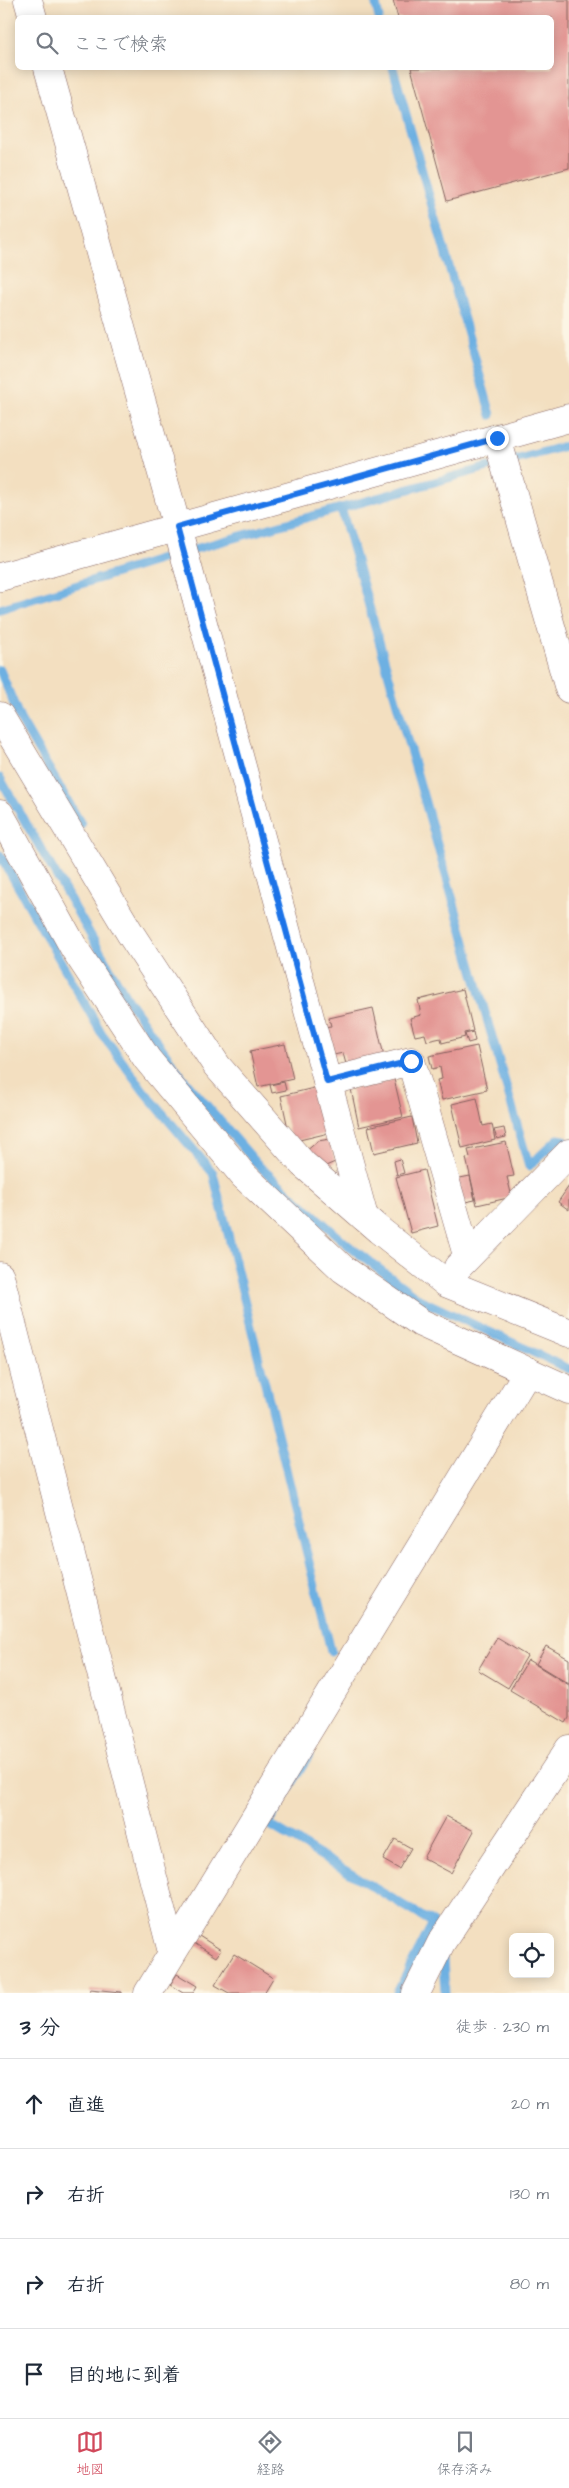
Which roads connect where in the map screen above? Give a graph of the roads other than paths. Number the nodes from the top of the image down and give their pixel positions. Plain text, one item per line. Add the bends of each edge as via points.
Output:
1 (28, 0) edge
2 (32, 15) edge
3 (49, 70) edge
4 (569, 418) edge
5 (497, 438) junction
6 (177, 527) junction
7 (0, 577) edge
8 (569, 689) edge
9 (0, 716) edge
10 (0, 814) edge
11 (327, 1082) junction
12 (569, 1153) edge
13 (364, 1217) junction
14 (467, 1255) junction
15 (0, 1276) edge
16 (446, 1283) junction
17 (569, 1333) edge
18 (528, 1371) junction
19 (569, 1390) edge
20 (569, 1749) edge
21 (172, 1952) junction
22 (148, 1993) edge
23 (416, 1993) edge

1 - 2 street
3 - 6 street
4 - 5 street
5 - 6 street
5 - 8 street
6 - 7 street
6 - 11 street
9 - 13 street via 130,933 217,1066 303,1164
10 - 18 street via 74,948 147,1060 244,1176 343,1269 359,1280 422,1323
11 - 13 street
11 - 14 street via 411,1061
12 - 14 street
13 - 16 street
14 - 16 street
15 - 21 street
16 - 17 street
18 - 19 street
18 - 21 street
20 - 23 street via 441,1943
21 - 22 street

